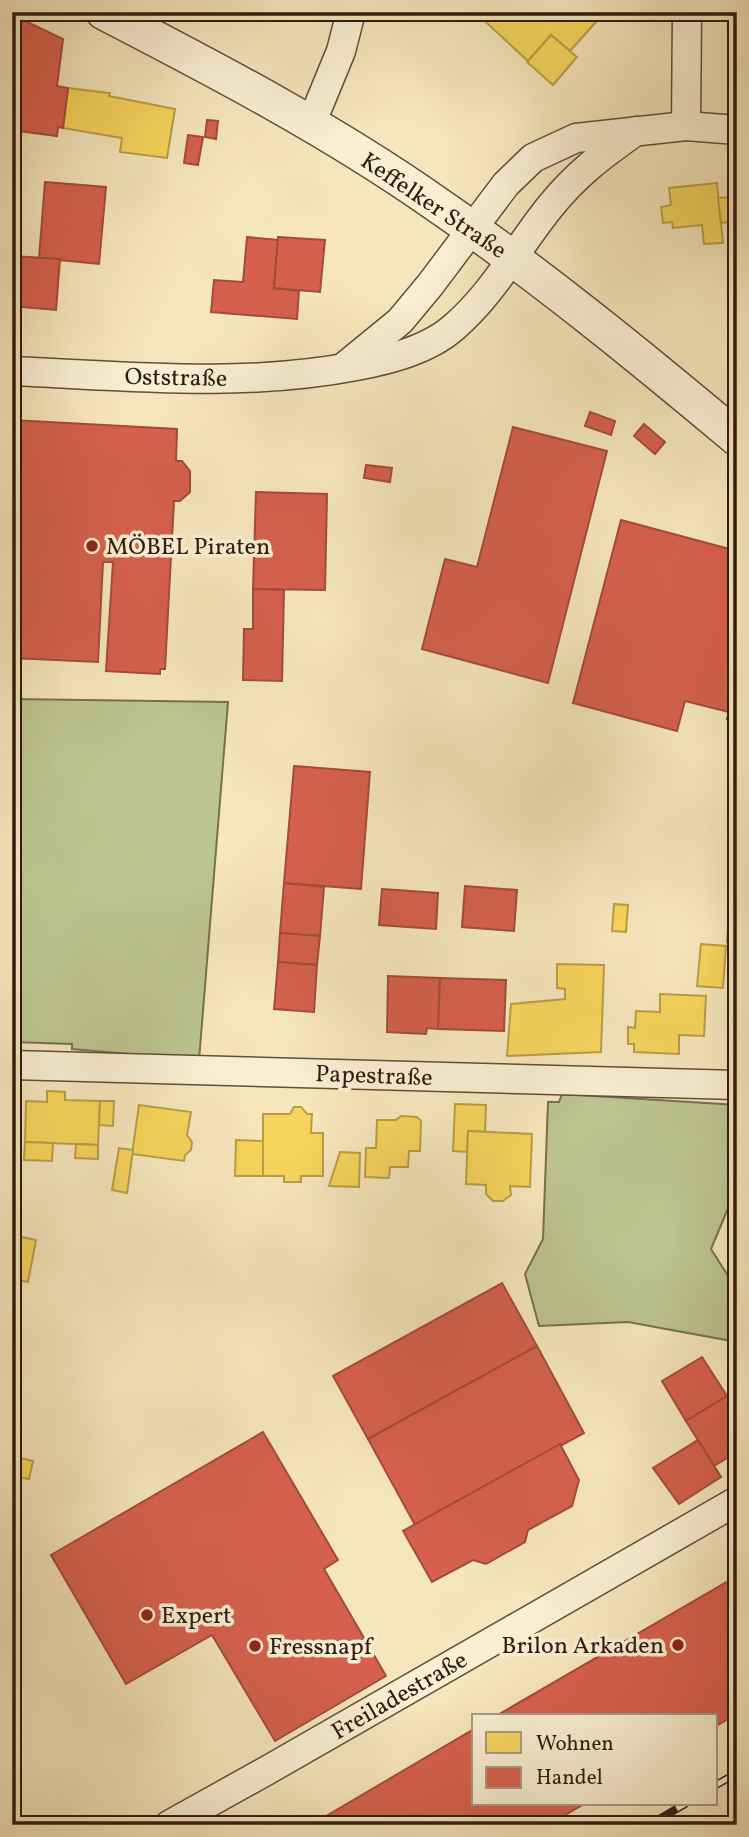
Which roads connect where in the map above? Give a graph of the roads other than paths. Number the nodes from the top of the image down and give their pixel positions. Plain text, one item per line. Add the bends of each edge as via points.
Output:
1 (104, 12) edge
2 (351, 12) edge
3 (687, 12) edge
4 (311, 124) junction
5 (686, 126) junction
6 (737, 130) edge
7 (636, 131) junction
8 (471, 228) junction
9 (512, 258) junction
10 (340, 370) junction
11 (12, 371) edge
12 (737, 438) edge
13 (12, 1065) edge
14 (737, 1085) edge
15 (737, 1501) edge
16 (169, 1825) edge

1 - 4 street, Keffelker Straße
2 - 4 street via 341,51
3 - 5 street
4 - 8 street, Keffelker Straße
5 - 6 street
5 - 7 street
7 - 8 street via 576,138 533,158
7 - 9 street, Oststraße via 586,167
8 - 9 street, Keffelker Straße
8 - 10 street via 400,321
9 - 10 street, Oststraße via 479,303 451,330 415,350
9 - 12 street, Keffelker Straße
10 - 11 street, Oststraße via 274,379 190,380
13 - 14 street, Papestraße
15 - 16 street, Freiladestraße

